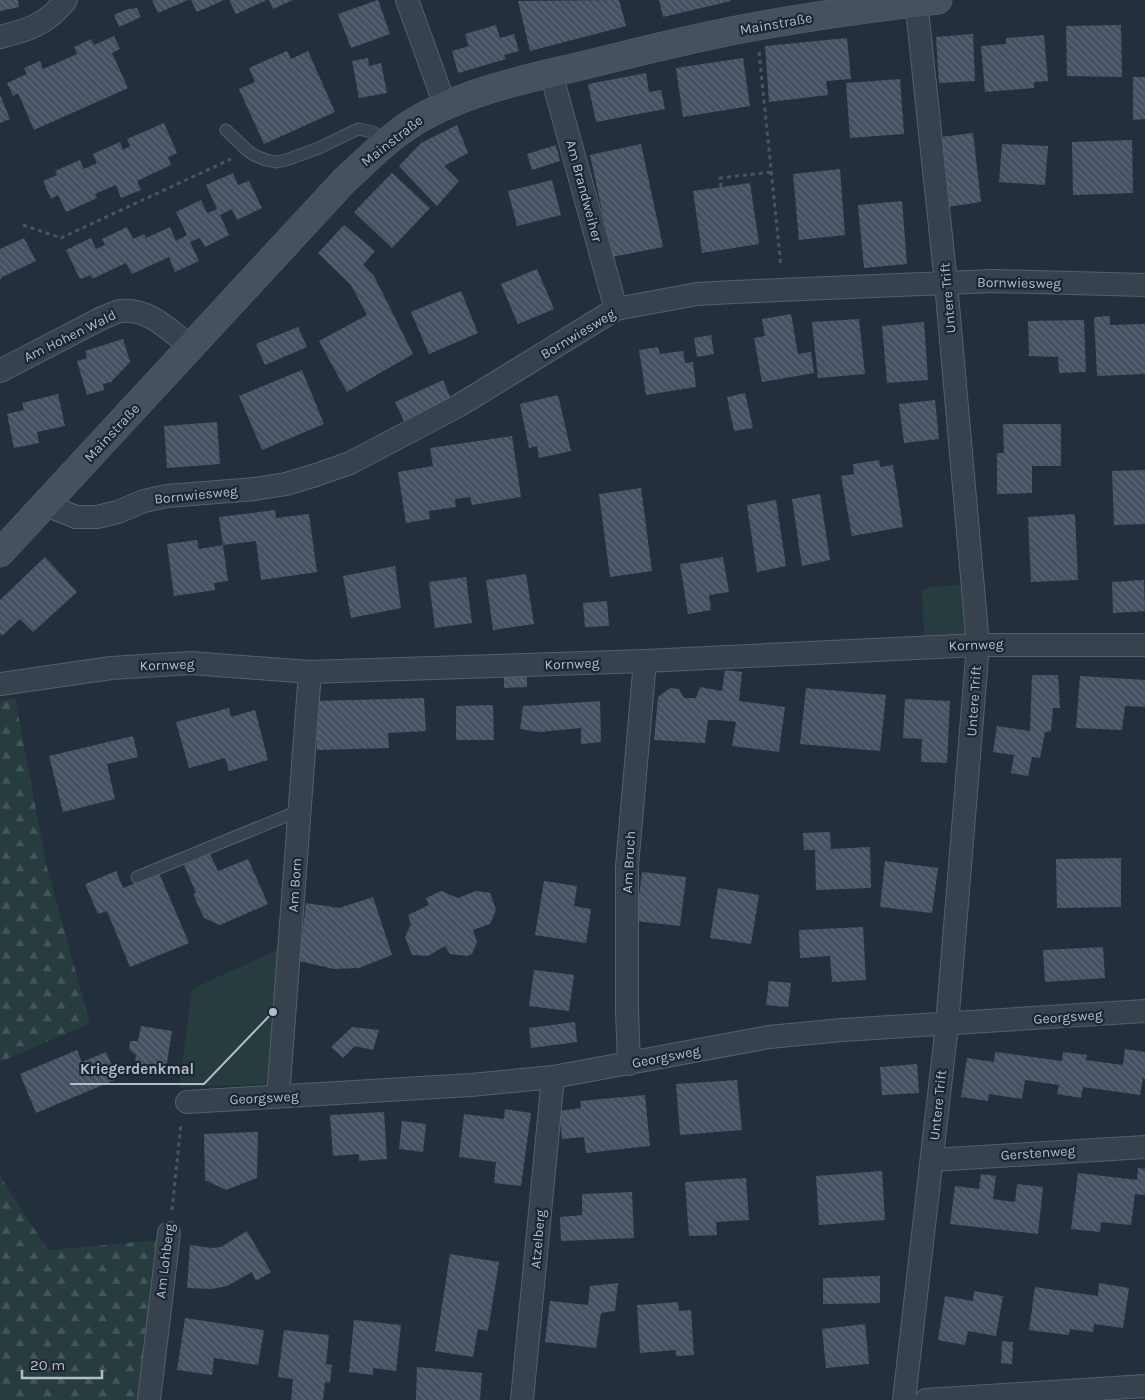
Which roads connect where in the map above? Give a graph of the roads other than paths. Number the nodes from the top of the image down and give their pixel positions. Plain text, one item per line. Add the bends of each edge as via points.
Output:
1 (66, 0) edge
2 (407, 0) edge
3 (924, 1) edge
4 (0, 37) edge
5 (551, 73) junction
6 (445, 105) junction
7 (226, 130) dead end
8 (384, 144) junction
9 (946, 283) junction
10 (1145, 285) edge
11 (616, 309) junction
12 (191, 347) junction
13 (0, 371) edge
14 (46, 505) junction
15 (0, 553) edge
16 (1145, 644) edge
17 (978, 645) junction
18 (645, 661) junction
19 (310, 672) junction
20 (0, 684) edge
21 (301, 810) junction
22 (137, 877) dead end
23 (1145, 1012) edge
24 (947, 1024) junction
25 (629, 1064) junction
26 (553, 1077) junction
27 (278, 1097) junction
28 (184, 1112) road end
29 (1145, 1147) edge
30 (932, 1160) junction
31 (169, 1233) road end
32 (1145, 1386) edge
33 (149, 1400) edge
34 (522, 1400) edge
35 (904, 1400) edge
36 (926, 1400) edge

1 - 4 street via 41,23
2 - 6 street
3 - 5 main road, Mainstraße via 757,26
3 - 9 street, Untere Trift
5 - 6 main road, Mainstraße via 476,93
5 - 11 street, Am Brandweiher
6 - 8 main road, Mainstraße via 408,125
7 - 8 lane via 248,151 276,162 319,148 358,128 373,132
8 - 12 main road, Mainstraße via 344,181
9 - 10 street, Bornwiesweg
9 - 11 street, Bornwiesweg via 697,294
9 - 17 street, Untere Trift
11 - 14 street, Bornwiesweg via 458,406 350,463 316,475 254,489 167,496 97,517 76,516
12 - 13 street, Am Hohen Wald via 150,316 136,311 119,311
12 - 14 main road, Mainstraße
14 - 15 main road, Mainstraße
16 - 17 street, Kornweg
17 - 18 street, Kornweg
17 - 24 street, Untere Trift
18 - 19 street, Kornweg
18 - 25 street, Am Bruch via 627,866
19 - 20 street, Kornweg via 191,663 111,668
19 - 21 street, Am Born
21 - 22 lane
21 - 27 street, Am Born
23 - 24 street, Georgsweg
24 - 25 street, Georgsweg via 769,1037
24 - 30 street, Untere Trift
25 - 26 street, Georgsweg
26 - 27 street, Georgsweg
26 - 34 street, Atzelberg
27 - 28 street, Georgsweg
29 - 30 street, Gerstenweg
30 - 35 street, Untere Trift
31 - 33 street, Am Lohberg
32 - 36 street

